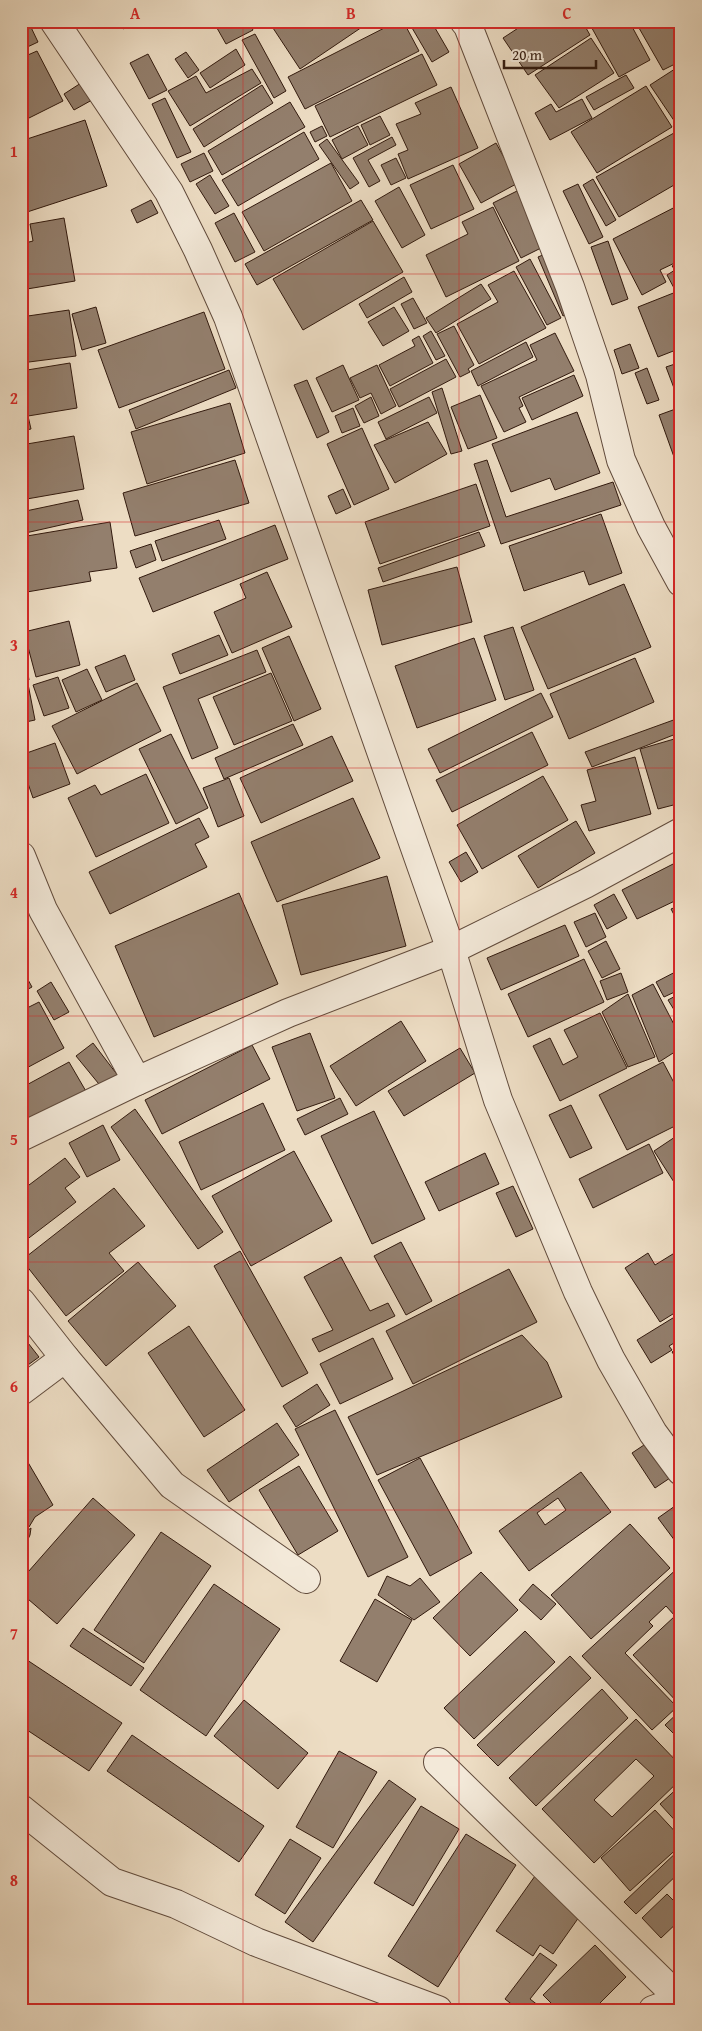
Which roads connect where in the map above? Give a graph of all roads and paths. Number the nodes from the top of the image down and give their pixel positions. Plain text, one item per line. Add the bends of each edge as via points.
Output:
1 (54, 21) edge
2 (469, 23) edge
3 (681, 582) edge
4 (681, 832) edge
5 (21, 856) edge
6 (451, 950) junction
7 (137, 1081) junction
8 (21, 1137) edge
9 (21, 1302) edge
10 (65, 1358) junction
11 (21, 1391) edge
12 (681, 1471) edge
13 (306, 1579) dead end
14 (438, 1762) dead end
15 (21, 1809) edge
16 (680, 2000) edge
17 (438, 2010) edge
18 (653, 2010) edge

1 - 6 street via 169,192 228,317
2 - 3 street via 570,286 600,375 621,460 651,527
4 - 6 street
5 - 7 street via 43,910
6 - 7 street via 288,1013
6 - 12 street via 498,1100 578,1292 610,1360 652,1434
7 - 8 street
9 - 10 street
10 - 11 street
10 - 13 street via 172,1485
14 - 16 street
15 - 17 street via 112,1882 176,1904 256,1942
16 - 18 street

